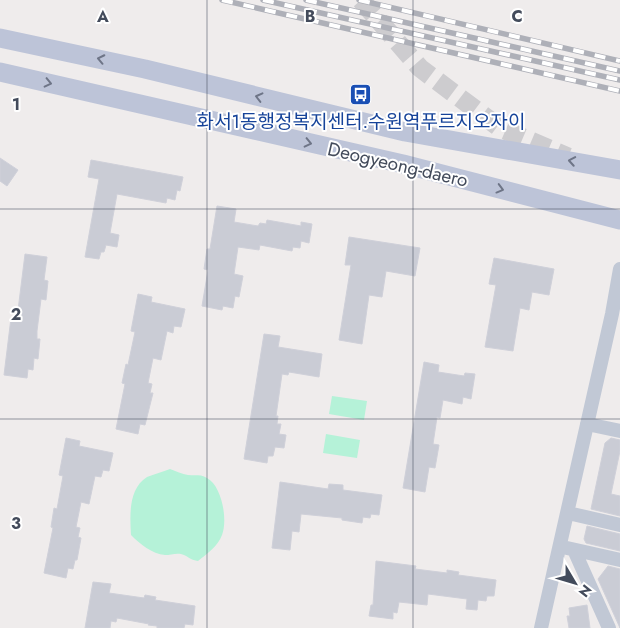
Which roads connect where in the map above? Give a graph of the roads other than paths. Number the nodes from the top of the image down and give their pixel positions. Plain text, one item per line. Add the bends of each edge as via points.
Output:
1 (0, 38) edge
2 (0, 72) edge
3 (620, 170) edge
4 (620, 220) edge
5 (620, 269) edge
6 (616, 314) edge
7 (587, 424) junction
8 (620, 431) edge
9 (568, 513) junction
10 (620, 525) edge
11 (560, 547) junction
12 (574, 550) junction
13 (620, 560) edge
14 (541, 628) edge
15 (609, 628) edge

3 -> 1 main road, Deogyeong-daero via 405,132 145,69
2 -> 4 main road, Deogyeong-daero via 403,164
5 - 6 street
6 - 7 street
7 - 8 street
7 - 9 street
9 - 10 street
9 - 11 street
11 - 12 street
11 - 14 street
12 - 13 street
12 - 15 street

